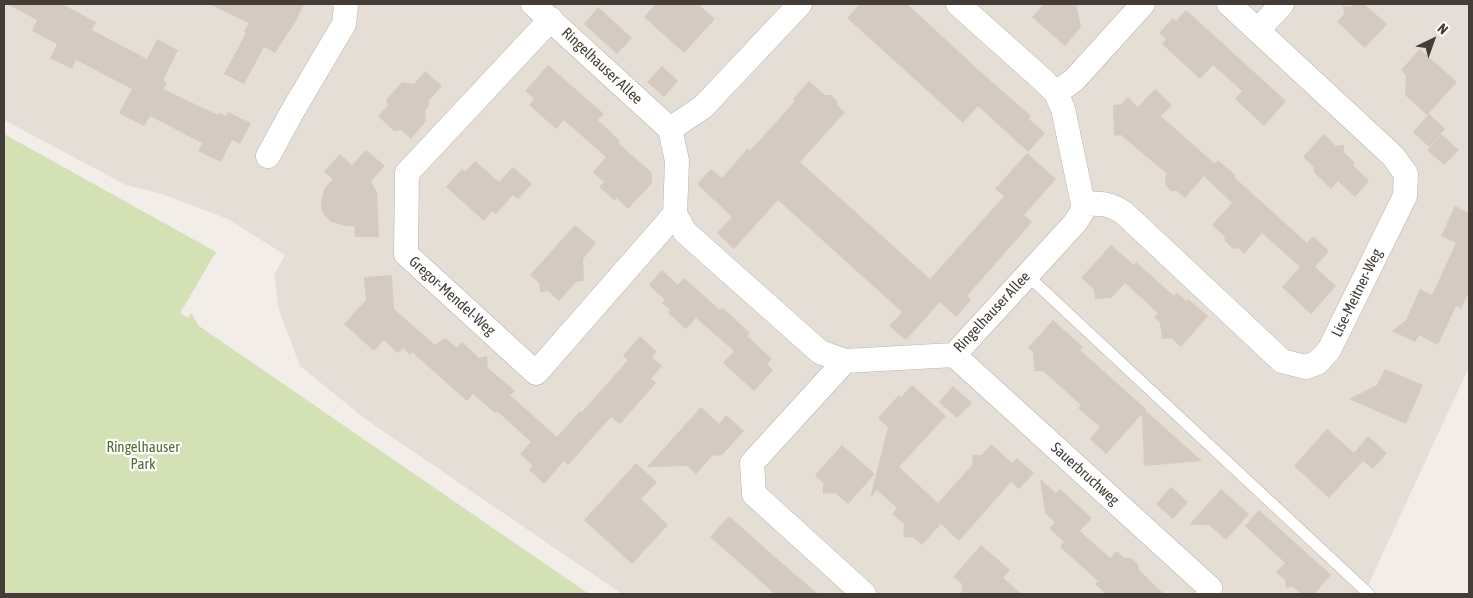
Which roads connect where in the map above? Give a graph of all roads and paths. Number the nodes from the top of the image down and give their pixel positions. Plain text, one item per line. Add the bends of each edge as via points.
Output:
1 (345, 4) edge
2 (533, 4) edge
3 (800, 4) edge
4 (958, 4) edge
5 (1143, 4) edge
6 (1229, 4) edge
7 (1282, 4) edge
8 (551, 19) junction
9 (1258, 30) junction
10 (1056, 94) junction
11 (670, 129) junction
12 (268, 156) dead end
13 (1083, 204) junction
14 (675, 214) junction
15 (1027, 275) junction
16 (954, 355) junction
17 (845, 361) junction
18 (864, 594) edge
19 (1208, 594) edge
20 (1369, 594) edge

1 - 12 street via 344,24
2 - 8 street, Ringelhauser Allee
3 - 11 street via 704,106
4 - 10 street
5 - 10 street via 1074,80
6 - 9 street, Lise-Meitner-Weg
7 - 9 street
8 - 11 street, Ringelhauser Allee
8 - 14 street, Gregor-Mendel-Weg via 407,173 406,254 536,373
9 - 13 street, Lise-Meitner-Weg via 1393,156 1406,174 1405,196 1329,350 1317,363 1305,367 1282,361 1124,213 1112,205
10 - 13 street via 1063,110
11 - 14 street via 677,161
13 - 15 street, Ringelhauser Allee via 1075,222
14 - 17 street, Ringelhauser Allee via 684,232 820,352
15 - 16 street, Ringelhauser Allee
15 - 20 lane
16 - 17 street, Ringelhauser Allee
16 - 19 street, Sauerbruchweg via 1210,588
17 - 18 street via 752,463 754,494

